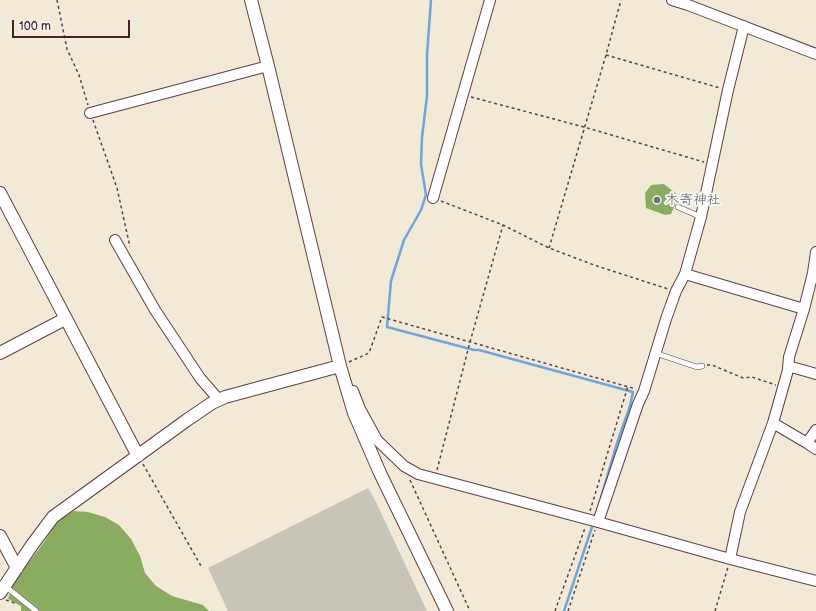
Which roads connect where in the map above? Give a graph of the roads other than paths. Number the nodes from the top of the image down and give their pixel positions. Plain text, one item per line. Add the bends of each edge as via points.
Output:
1 (251, 0) edge
2 (490, 0) edge
3 (672, 0) edge
4 (744, 26) junction
5 (816, 54) edge
6 (268, 66) junction
7 (90, 112) road end
8 (0, 193) edge
9 (433, 198) road end
10 (678, 207) dead end
11 (701, 217) junction
12 (115, 240) dead end
13 (816, 252) edge
14 (685, 274) junction
15 (804, 309) junction
16 (66, 319) junction
17 (0, 353) edge
18 (655, 353) junction
19 (340, 366) junction
20 (702, 366) road end
21 (788, 366) junction
22 (816, 374) edge
23 (348, 391) junction
24 (219, 400) junction
25 (773, 423) junction
26 (816, 430) edge
27 (807, 443) junction
28 (816, 449) edge
29 (138, 456) junction
30 (598, 522) junction
31 (0, 536) edge
32 (730, 559) junction
33 (17, 568) junction
34 (816, 581) edge
35 (4, 593) edge
36 (36, 611) edge
37 (447, 611) edge

1 - 6 street
2 - 9 street
3 - 4 street
4 - 5 street
4 - 11 street
6 - 7 street
6 - 19 street
8 - 16 street
10 - 11 lane
11 - 14 street
12 - 24 street via 155,310 200,378
13 - 15 street
14 - 15 street
14 - 18 street via 676,291
15 - 21 street
16 - 17 street
16 - 29 street
18 - 20 lane via 697,367
18 - 30 street
19 - 23 street
19 - 24 street
21 - 22 street
21 - 25 street
23 - 30 street via 353,391 360,410 377,440 404,466 418,474
23 - 37 street via 354,413 380,473
24 - 29 street
25 - 27 street
25 - 32 street via 740,512
26 - 27 street
27 - 28 street
29 - 33 street via 53,517
30 - 32 street
31 - 33 street
32 - 34 street
33 - 35 street
35 - 36 lane via 27,603

